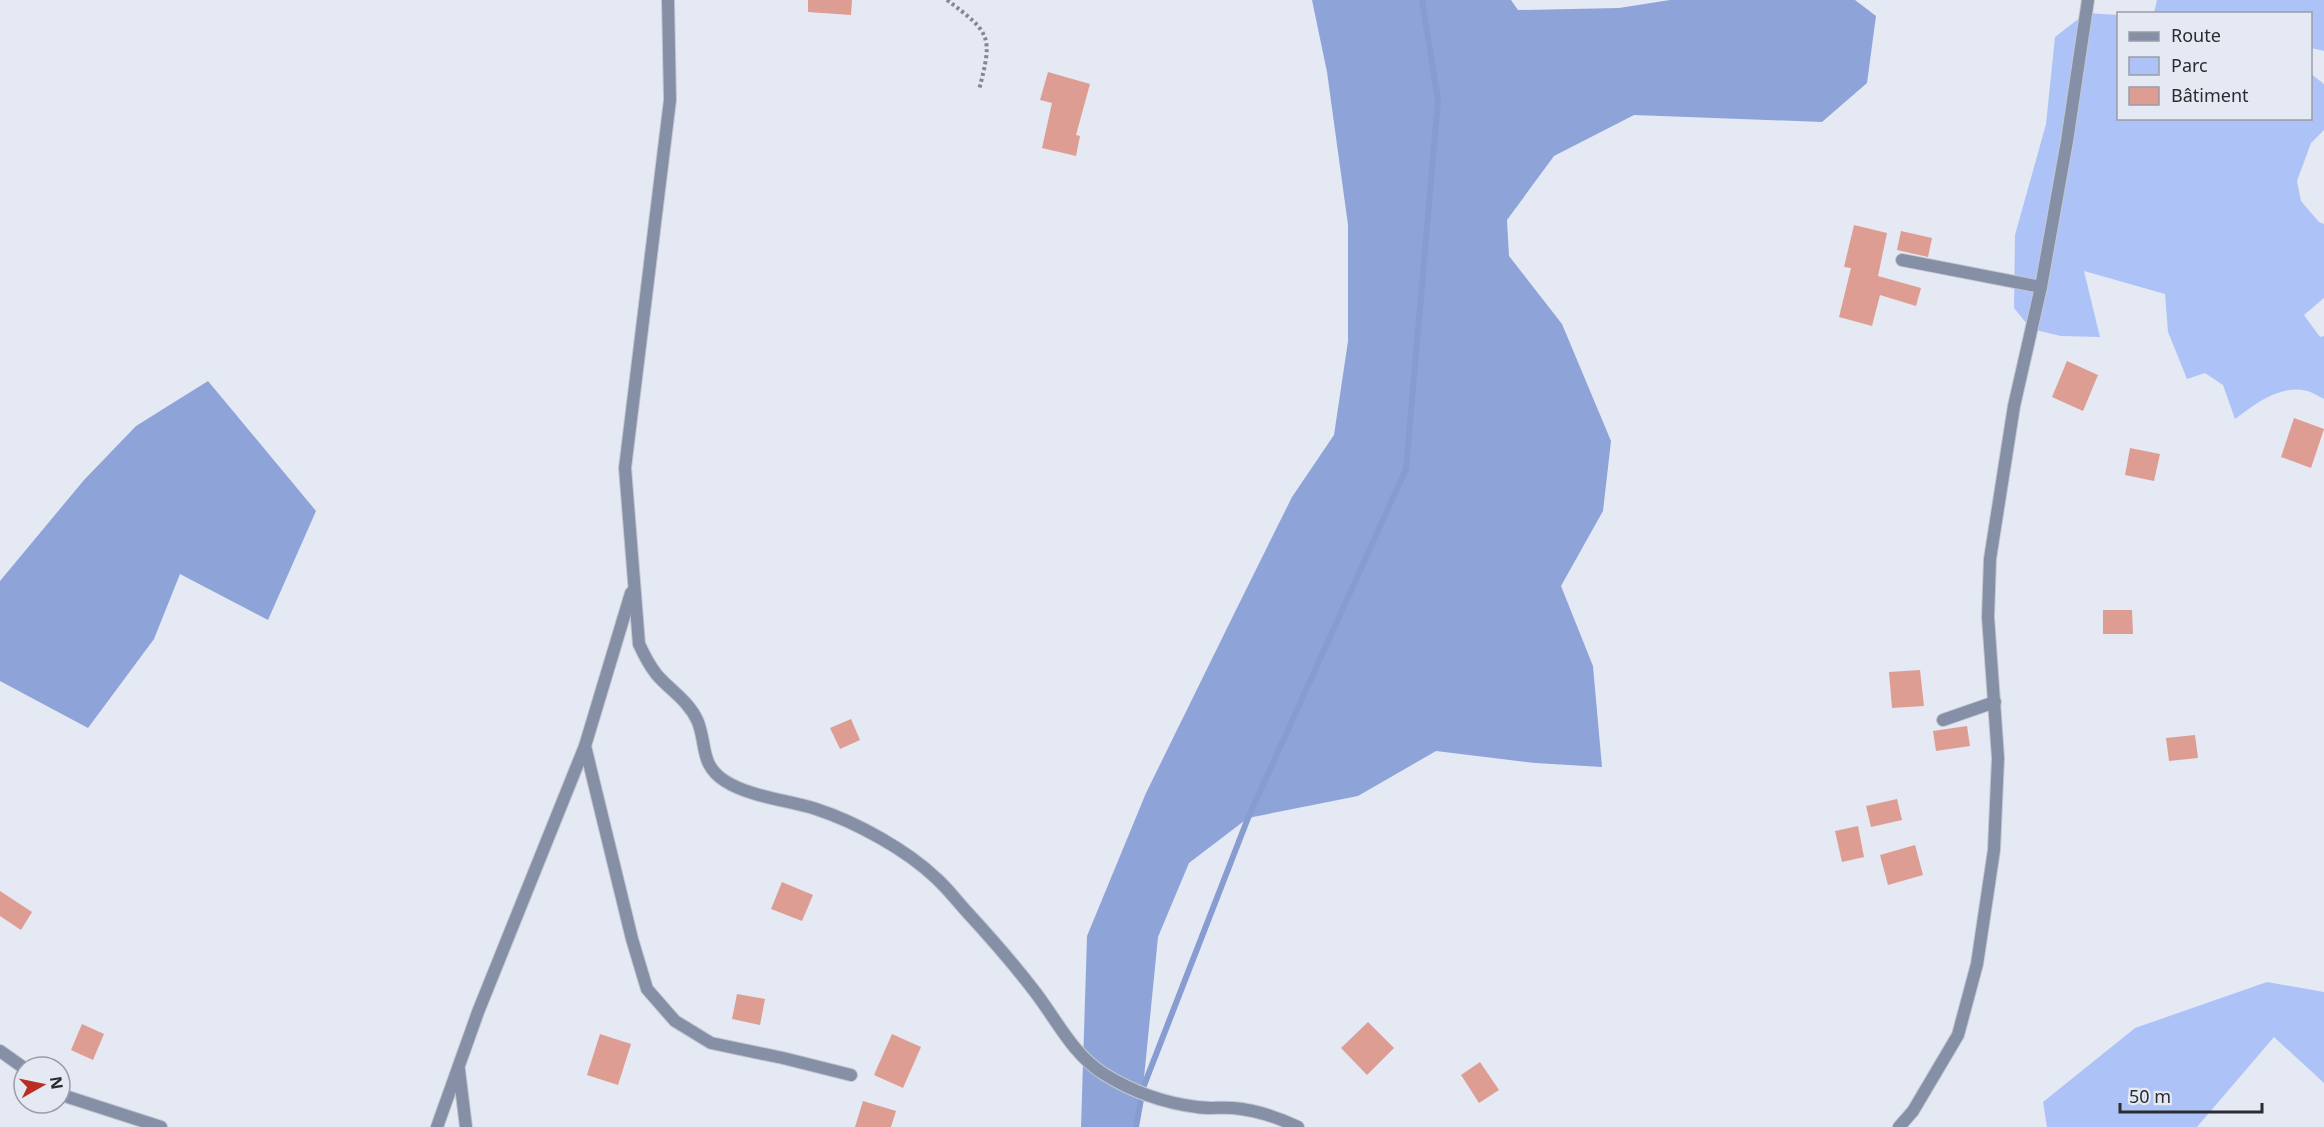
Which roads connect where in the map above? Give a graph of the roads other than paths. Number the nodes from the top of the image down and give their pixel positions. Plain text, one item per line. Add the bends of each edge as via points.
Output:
1 (668, 0) edge
2 (2088, 0) edge
3 (1902, 260) dead end
4 (2041, 286) junction
5 (633, 586) junction
6 (1995, 702) junction
7 (1943, 720) dead end
8 (585, 746) junction
9 (458, 1066) junction
10 (851, 1075) dead end
11 (72, 1098) edge
12 (161, 1127) edge
13 (437, 1127) edge
14 (466, 1127) edge
15 (1298, 1127) edge
16 (1899, 1127) edge

1 - 5 street via 670,100 625,468
2 - 4 street
3 - 4 street
4 - 6 street via 2014,406 1990,559 1988,617
5 - 8 street
5 - 15 street via 639,644 648,663 684,700 698,723 705,759 714,773 727,783 757,794 817,809 878,837 911,858 937,879 995,943 1072,1045 1103,1074 1146,1097 1198,1108 1268,1114
6 - 7 street
6 - 16 street via 1998,758 1994,850 1977,964 1958,1035 1913,1111
8 - 9 street
8 - 10 street via 647,989 675,1021 711,1043
9 - 13 street
9 - 14 street
11 - 12 street

